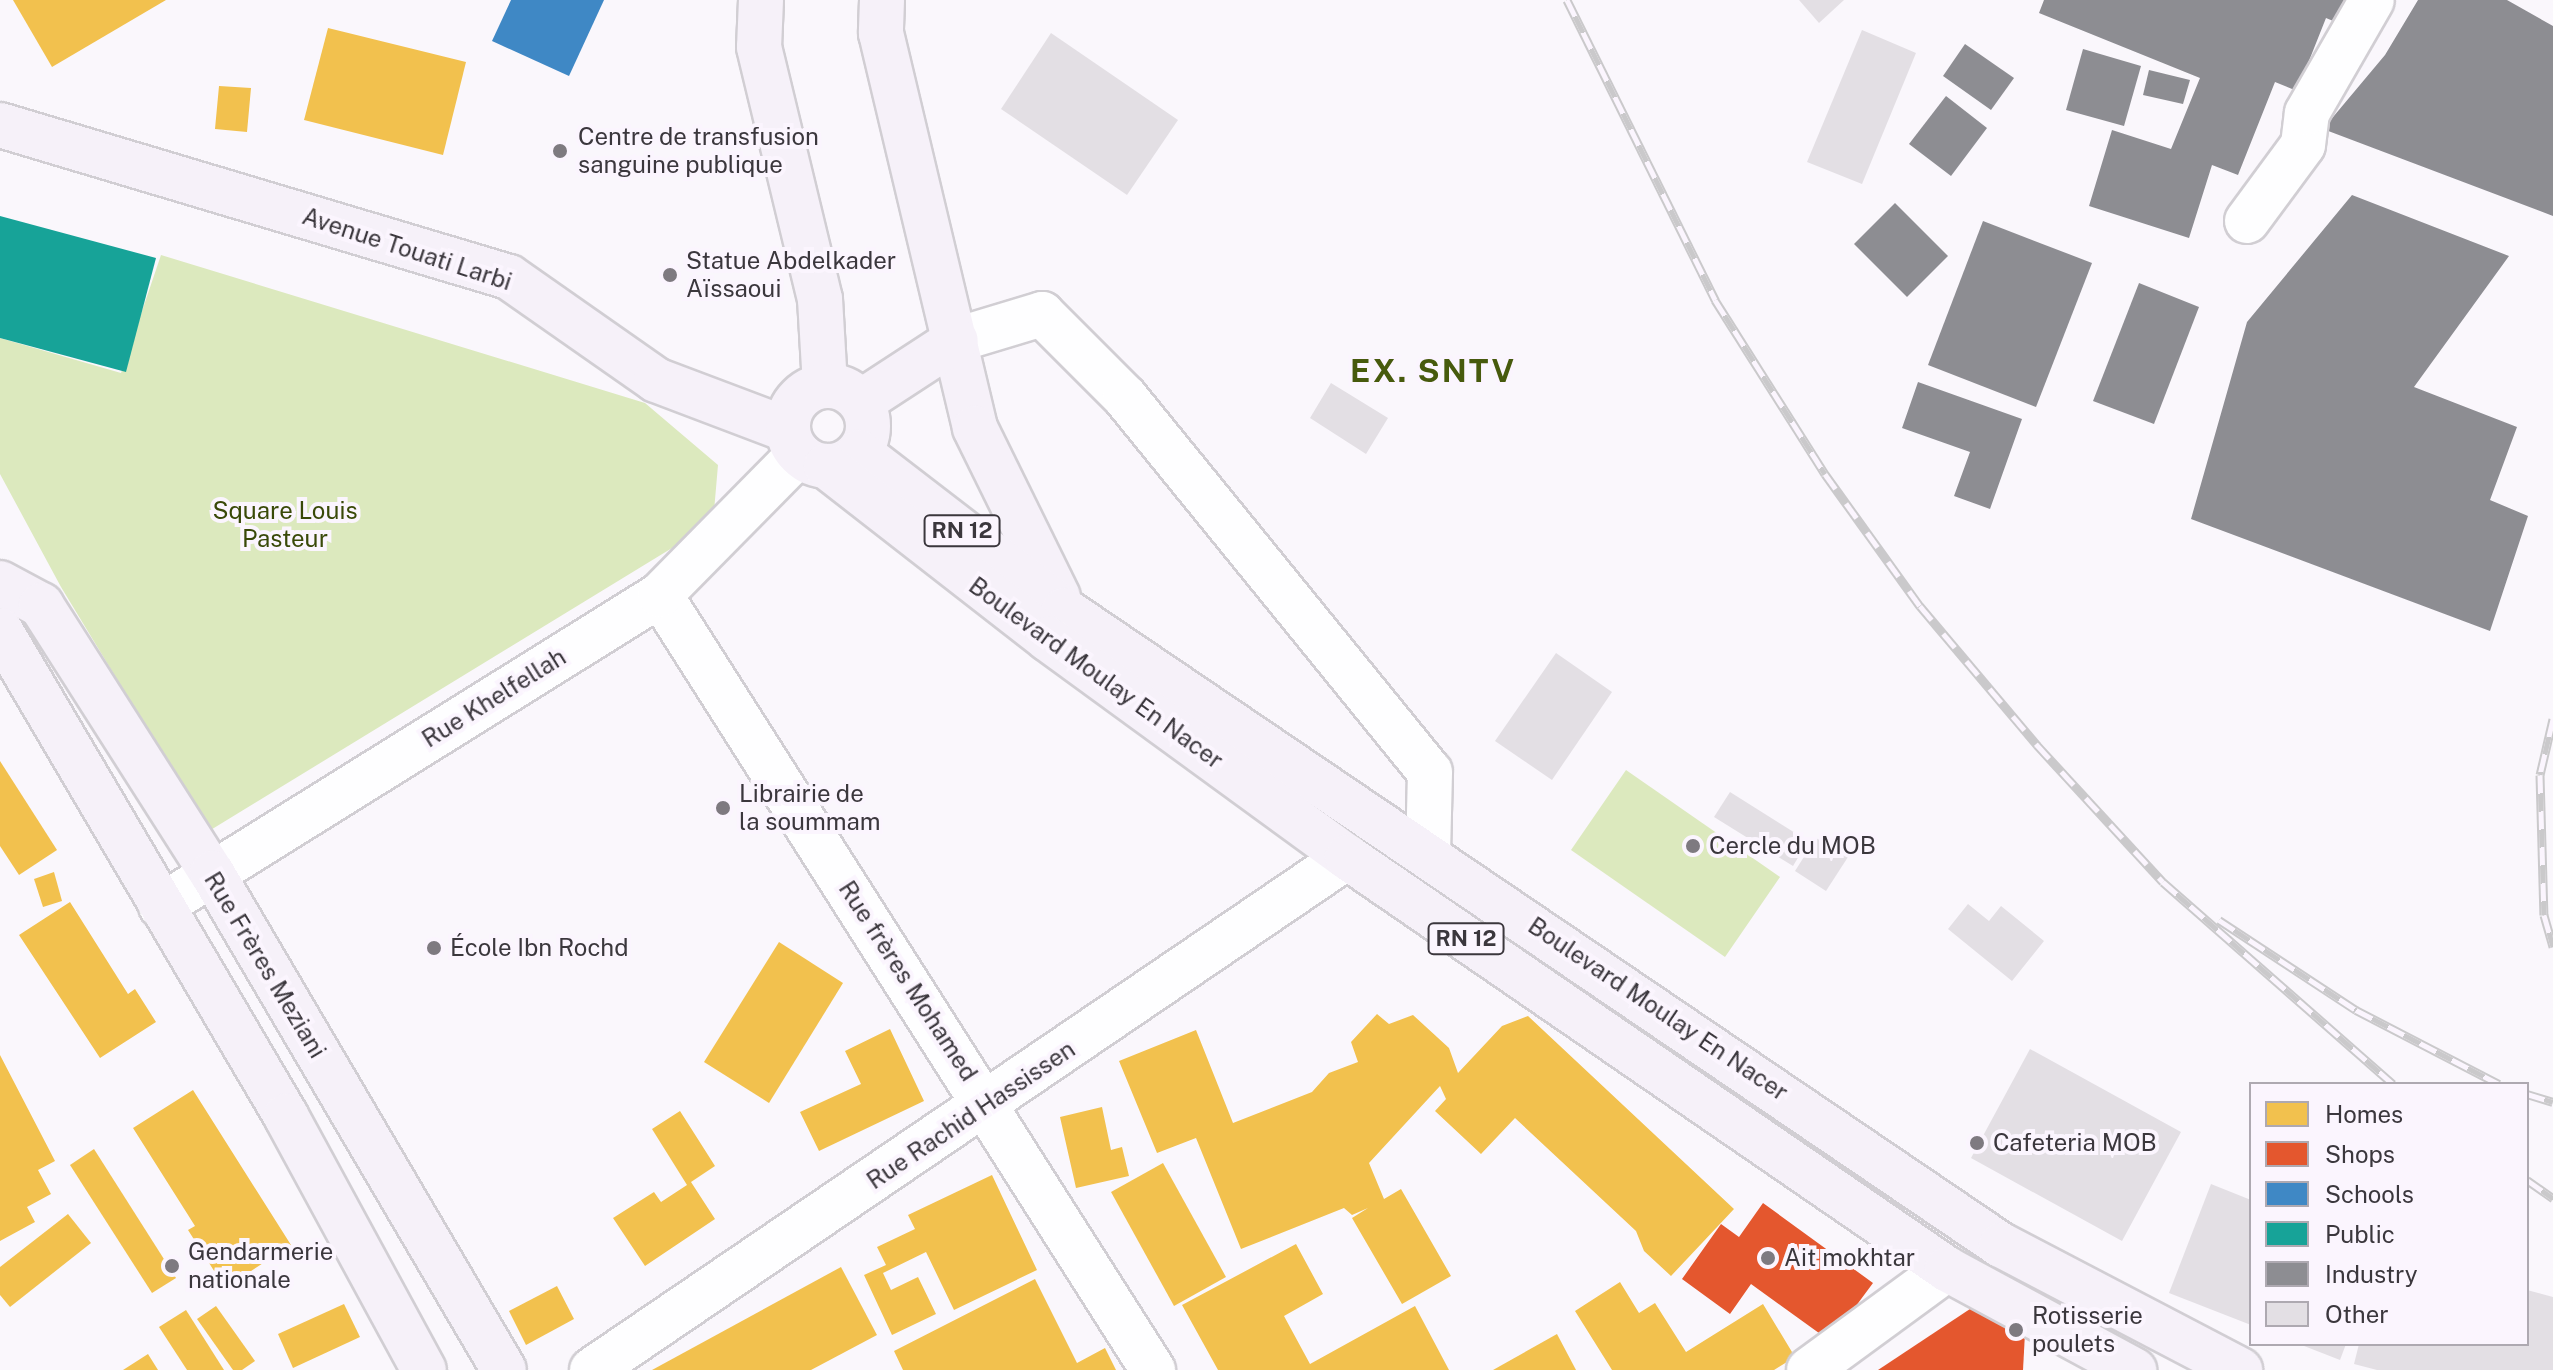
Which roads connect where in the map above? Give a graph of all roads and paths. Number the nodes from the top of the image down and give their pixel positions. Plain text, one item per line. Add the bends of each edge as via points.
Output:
1 (761, 0) edge
2 (882, 0) edge
3 (2372, 0) edge
4 (0, 125) edge
5 (2247, 221) dead end
6 (956, 340) junction
7 (843, 394) junction
8 (818, 451) junction
9 (0, 583) edge
10 (660, 595) junction
11 (1064, 610) junction
12 (0, 630) edge
13 (1428, 853) junction
14 (1347, 857) junction
15 (212, 873) junction
16 (161, 906) junction
17 (988, 1104) junction
18 (1947, 1269) junction
19 (2080, 1356) edge
20 (424, 1370) edge
21 (504, 1370) edge
22 (592, 1370) edge
23 (1153, 1370) edge
24 (1809, 1370) edge
25 (2134, 1370) edge
26 (2240, 1370) edge

1 - 7 main road via 759,47
2 - 6 main road via 881,33
3 - 5 street via 2307,113 2303,145
4 - 8 main road, Avenue Touati Larbi via 509,277 656,380
6 - 7 main road
6 - 11 main road via 975,428
6 - 13 street via 1042,314 1125,397 1430,772
7 - 8 main road via 869,428
7 - 8 main road via 796,401
8 - 10 street, Rue Khelfellah
8 - 11 main road, Boulevard Moulay En Nacer / RN 12
8 - 14 main road, Boulevard Moulay En Nacer / RN 12 via 1048,639
9 - 15 main road, Rue Frères Meziani via 41,605
10 - 15 street, Rue Khelfellah
10 - 17 street, Rue frères Mohamed
11 - 13 main road, Boulevard Moulay En Nacer / RN 12
12 - 16 main road
13 - 26 main road, Boulevard Moulay En Nacer / RN 12 via 2001,1245
14 - 17 street, Rue Rachid Hassissen
14 - 18 main road, Boulevard Moulay En Nacer / RN 12
15 - 16 street, Rue Khelfellah
15 - 21 main road, Rue Frères Meziani
16 - 20 main road via 286,1116
17 - 22 street, Rue Rachid Hassissen
17 - 23 street, Rue frères Mohamed
18 - 19 main road, Boulevard Moulay En Nacer / RN 12
18 - 24 street
19 - 25 main road, Boulevard Moulay En Nacer / RN 12

